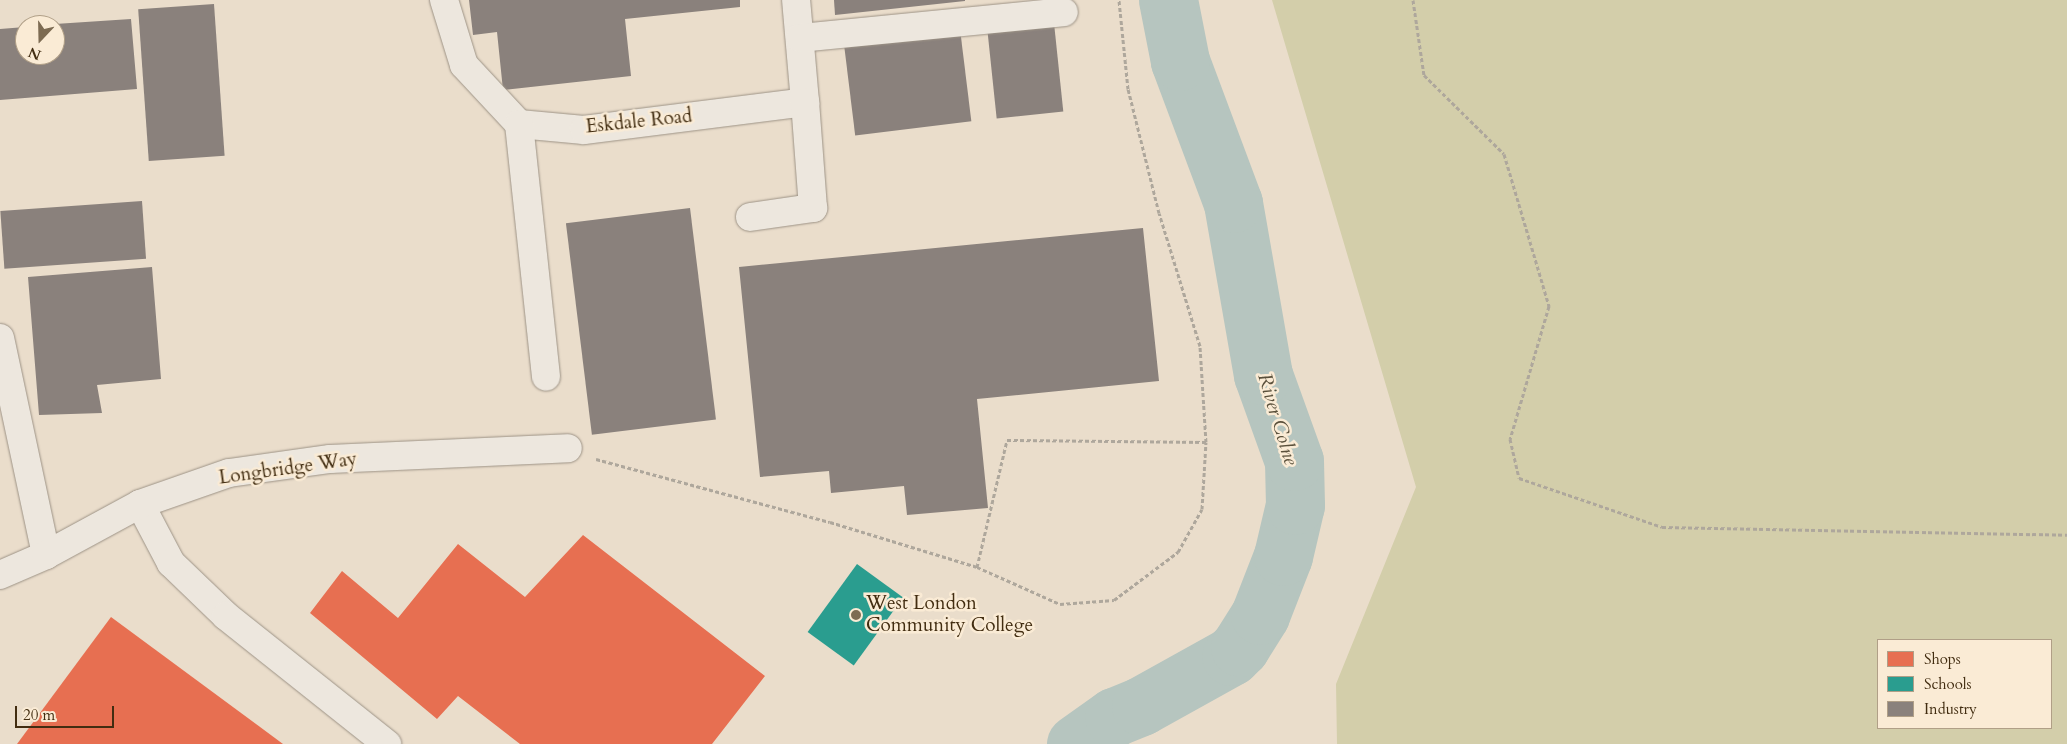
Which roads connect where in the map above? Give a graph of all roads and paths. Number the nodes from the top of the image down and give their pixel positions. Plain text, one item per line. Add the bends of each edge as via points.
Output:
1 (444, 0) edge
2 (796, 0) edge
3 (1119, 0) edge
4 (1413, 0) edge
5 (1064, 12) dead end
6 (800, 38) junction
7 (805, 102) junction
8 (519, 124) junction
9 (750, 217) dead end
10 (0, 338) edge
11 (546, 377) dead end
12 (1206, 442) junction
13 (568, 448) dead end
14 (609, 464) dead end
15 (140, 504) junction
16 (2067, 535) edge
17 (46, 555) junction
18 (977, 567) junction
19 (0, 575) edge
20 (387, 744) edge

1 - 8 street via 464,65
2 - 6 street
3 - 12 path via 1128,89 1158,213 1200,346
4 - 16 path via 1424,75 1504,154 1549,306 1510,439 1519,478 1662,527
5 - 6 street
6 - 7 street
7 - 8 street, Eskdale Road via 584,130
7 - 9 street via 813,208
8 - 11 street
10 - 17 street
12 - 18 path via 1007,440
12 - 18 path via 1202,509 1178,552 1114,600 1060,604
13 - 15 street, Longbridge Way via 330,460 229,473
14 - 18 path via 830,522
15 - 17 street, Longbridge Way
15 - 20 street via 171,563 226,616
17 - 19 street, Longbridge Way

